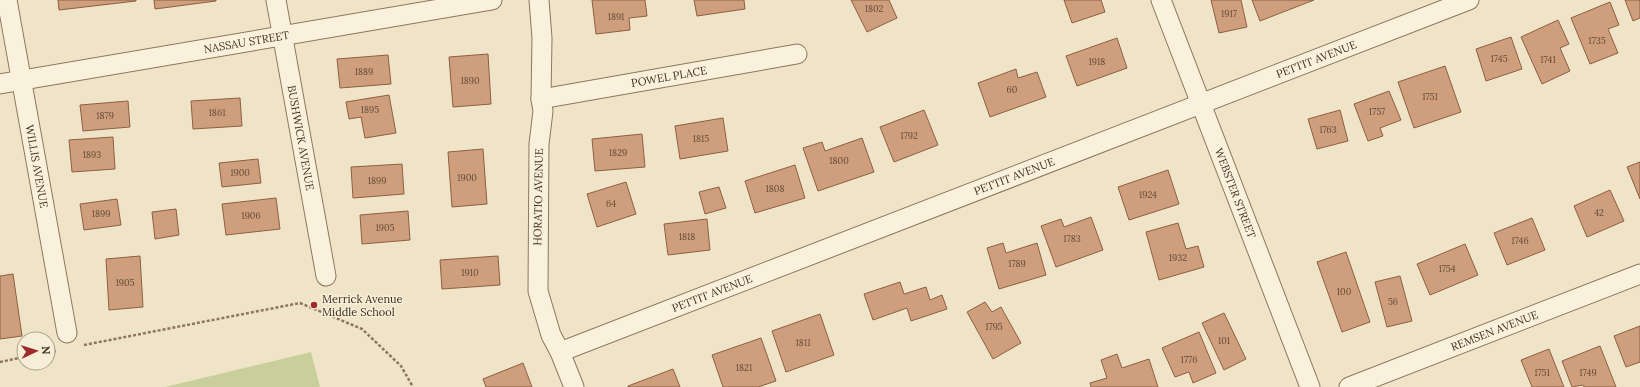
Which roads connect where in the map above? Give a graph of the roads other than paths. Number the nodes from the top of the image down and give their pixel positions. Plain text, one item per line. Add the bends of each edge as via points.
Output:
1 (7, 0) edge
2 (276, 0) edge
3 (492, 0) edge
4 (538, 0) edge
5 (1161, 0) edge
6 (1468, 0) edge
7 (282, 36) junction
8 (797, 54) dead end
9 (21, 81) junction
10 (0, 84) edge
11 (541, 99) junction
12 (1200, 104) junction
13 (1640, 274) edge
14 (326, 276) dead end
15 (70, 343) road end
16 (560, 352) junction
17 (574, 387) edge
18 (1310, 387) edge
19 (1349, 387) edge

1 - 9 street, WILLIS AVENUE
2 - 7 street, BUSHWICK AVENUE
3 - 7 street, NASSAU STREET
4 - 11 street, HORATIO AVENUE via 542,38
5 - 12 street, WEBSTER STREET
6 - 12 street, PETTIT AVENUE
7 - 9 street, NASSAU STREET
7 - 14 street, BUSHWICK AVENUE
8 - 11 street, POWEL PLACE
9 - 10 street, NASSAU STREET
9 - 15 street, WILLIS AVENUE
11 - 16 street, HORATIO AVENUE via 543,111 539,144 538,291 551,334
12 - 16 street, PETTIT AVENUE
12 - 18 street, WEBSTER STREET
13 - 19 street, REMSEN AVENUE
16 - 17 street, HORATIO AVENUE

